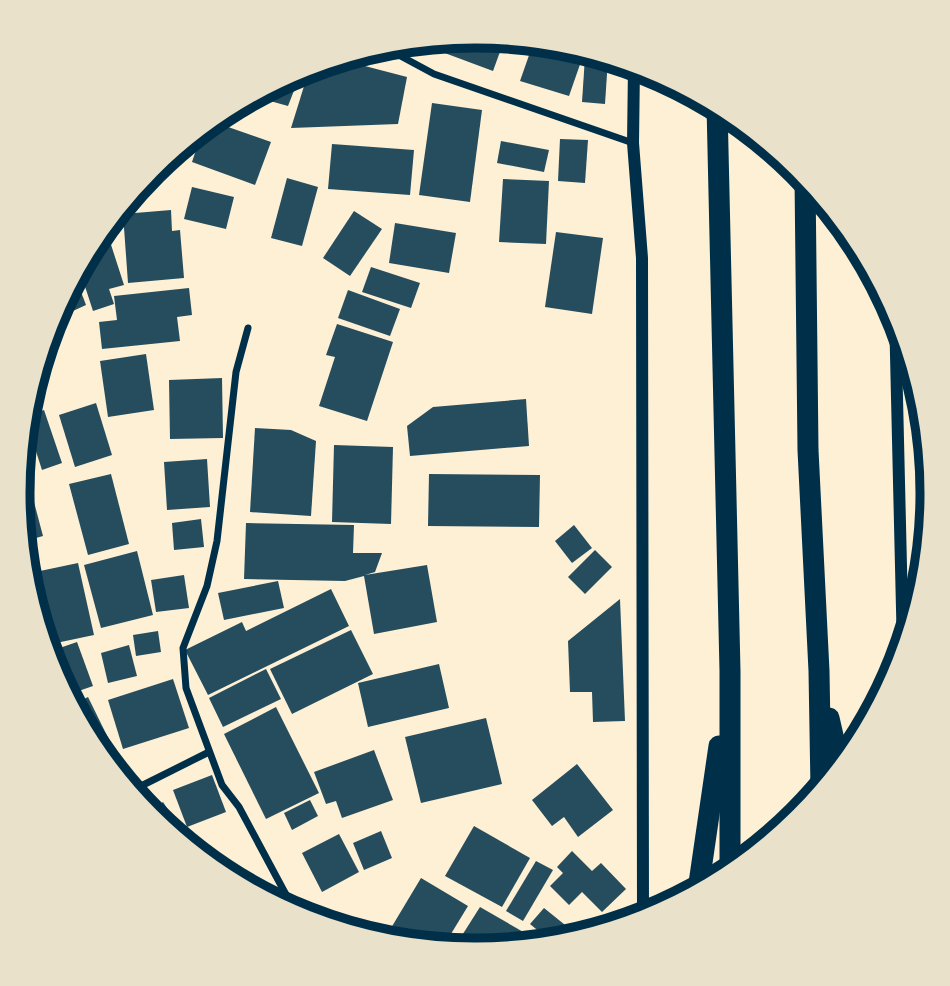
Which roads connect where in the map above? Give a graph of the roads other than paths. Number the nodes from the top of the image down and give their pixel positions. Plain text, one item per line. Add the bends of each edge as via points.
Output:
1 (398, 55) edge
2 (634, 77) edge
3 (717, 120) edge
4 (633, 143) junction
5 (805, 194) edge
6 (248, 328) dead end
7 (896, 347) edge
8 (902, 618) edge
9 (730, 671) junction
10 (819, 671) junction
11 (209, 752) junction
12 (837, 752) edge
13 (821, 773) edge
14 (140, 787) edge
15 (730, 857) edge
16 (700, 878) edge
17 (287, 896) edge
18 (643, 905) edge

1 - 4 street via 434,74
2 - 4 street
3 - 9 highway
4 - 18 street via 642,258
5 - 10 highway via 808,450
6 - 11 street via 236,372 217,541 183,648 186,688
7 - 8 street
9 - 15 highway
9 - 16 highway
10 - 12 highway
10 - 13 highway
11 - 14 street
11 - 17 street via 222,785 239,807

